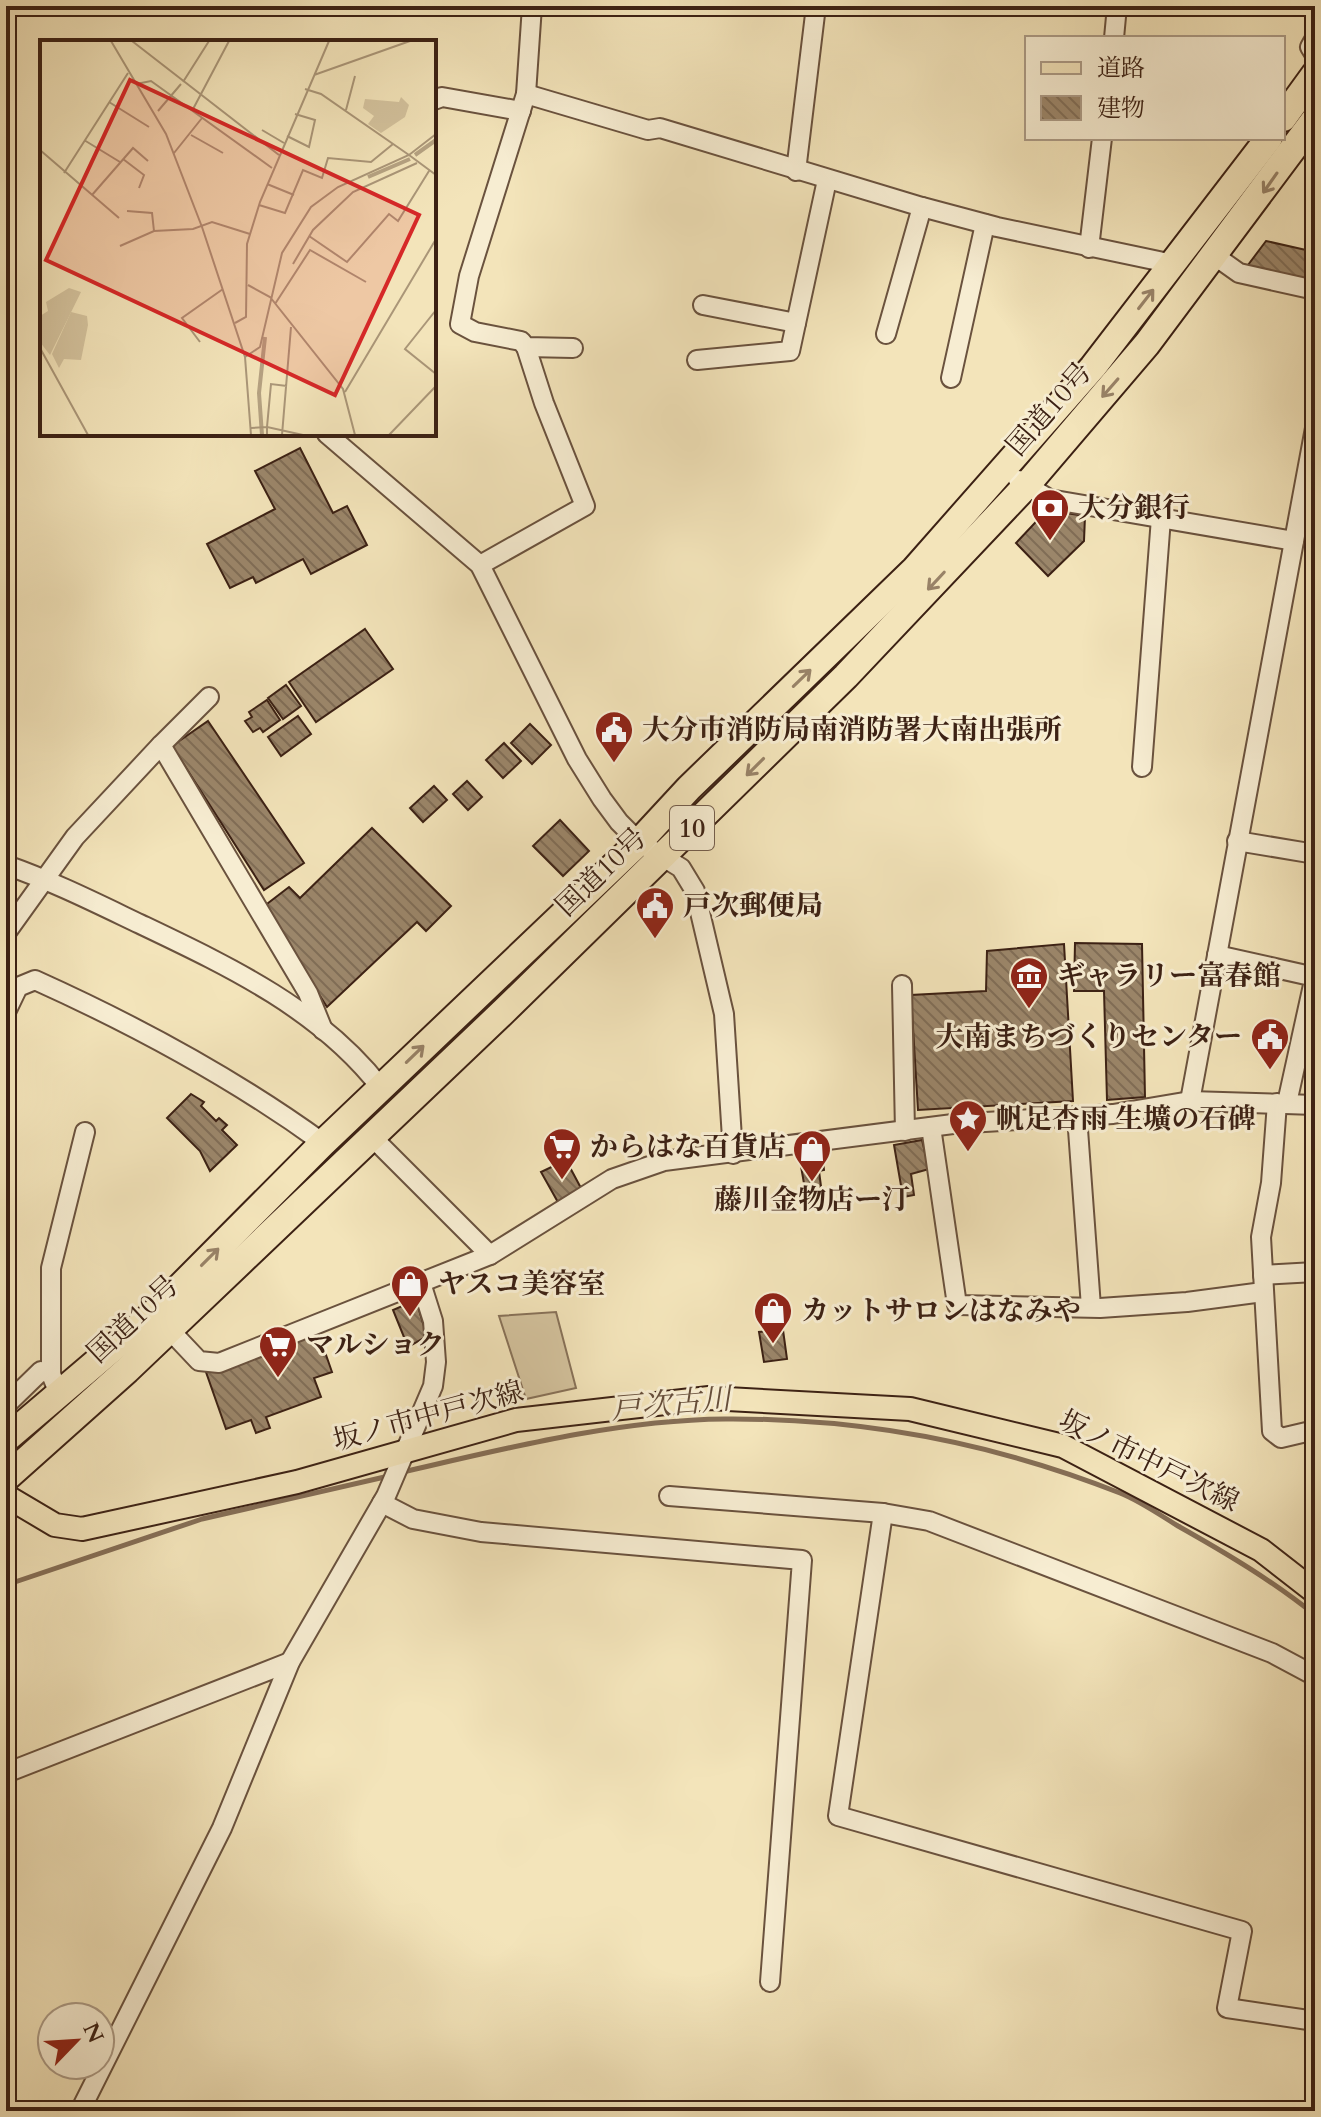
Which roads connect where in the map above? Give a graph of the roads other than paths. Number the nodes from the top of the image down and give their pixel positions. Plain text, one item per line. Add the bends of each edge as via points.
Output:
1 (532, 6) edge
2 (816, 6) edge
3 (1117, 6) edge
4 (1114, 36) edge
5 (1315, 38) edge
6 (1315, 55) edge
7 (1315, 74) edge
8 (436, 99) edge
9 (523, 102) junction
10 (1285, 115) edge
11 (1315, 119) edge
12 (1102, 140) edge
13 (1267, 140) edge
14 (796, 171) junction
15 (827, 180) junction
16 (922, 207) junction
17 (985, 224) junction
18 (1089, 248) junction
19 (1215, 256) junction
20 (1173, 264) junction
21 (1315, 290) edge
22 (703, 305) dead end
23 (796, 323) junction
24 (886, 334) dead end
25 (526, 347) junction
26 (573, 348) dead end
27 (697, 360) dead end
28 (951, 378) dead end
29 (1315, 428) edge
30 (329, 436) edge
31 (1312, 462) edge
32 (1015, 478) junction
33 (1161, 518) junction
34 (1294, 541) junction
35 (480, 565) junction
36 (209, 697) dead end
37 (161, 745) junction
38 (1142, 767) dead end
39 (1237, 841) junction
40 (639, 842) junction
41 (1315, 854) edge
42 (664, 857) junction
43 (6, 865) edge
44 (43, 878) junction
45 (6, 933) edge
46 (1217, 955) junction
47 (1315, 977) edge
48 (902, 985) dead end
49 (6, 1012) edge
50 (323, 1030) junction
51 (381, 1088) junction
52 (1190, 1101) junction
53 (1282, 1103) junction
54 (1315, 1105) edge
55 (1077, 1116) junction
56 (931, 1127) junction
57 (905, 1131) junction
58 (85, 1132) dead end
59 (370, 1135) junction
60 (323, 1143) junction
61 (733, 1154) junction
62 (490, 1255) junction
63 (1315, 1272) edge
64 (421, 1283) junction
65 (1263, 1283) junction
66 (1091, 1307) junction
67 (161, 1322) junction
68 (55, 1384) junction
69 (8, 1402) edge
70 (1315, 1430) edge
71 (6, 1439) edge
72 (403, 1459) junction
73 (6, 1478) edge
74 (6, 1496) edge
75 (669, 1496) dead end
76 (384, 1499) junction
77 (883, 1513) junction
78 (1315, 1592) edge
79 (290, 1662) junction
80 (1315, 1676) edge
81 (6, 1773) edge
82 (770, 1982) dead end
83 (1315, 2021) edge
84 (80, 2111) edge

1 - 9 street
2 - 14 street
3 - 4 street
5 - 6 street via 1310,47
7 - 10 highway
8 - 9 street
9 - 14 street via 648,130 660,128
9 - 25 street via 469,276 460,324 521,341
11 -> 19 highway, 国道10号 / 10
12 - 18 street
13 - 20 highway, 国道10号 / 10
14 - 15 street
15 - 16 street
15 - 23 street
16 - 17 street
16 - 24 street
17 - 18 street
17 - 28 street
18 - 20 street
19 - 21 street via 1239,273
19 -> 32 highway, 国道10号 / 10 via 1147,344
32 -> 20 highway, 国道10号 / 10
22 - 23 street
23 - 27 street via 790,351
25 - 26 street
25 - 35 street via 585,506
29 - 31 street
30 - 35 street
31 - 34 street
32 - 33 street via 1049,499
40 -> 32 highway, 国道10号 / 10 via 915,569
32 -> 42 highway, 国道10号 / 10 via 846,676
33 - 34 street
33 - 38 street
34 - 39 street
35 - 40 street via 577,759 619,822
36 - 37 street
37 - 44 street
37 - 50 street via 308,993
39 - 41 street
39 - 46 street
40 - 42 street
51 -> 40 highway, 国道10号 / 10
42 - 59 highway, 国道10号 / 10
42 - 61 street via 681,868 695,891 709,939 724,1014
43 - 44 street
44 - 45 street
44 - 50 street via 250,977
46 - 47 street
46 - 52 street
47 - 53 street
48 - 57 street
49 - 60 street via 18,987 35,980 145,1031 259,1097
50 - 51 street
51 - 60 highway, 国道10号 / 10
52 - 53 street
52 - 55 street
53 - 54 street
53 - 65 street via 1261,1237
55 - 56 street
55 - 66 street
56 - 57 street
56 - 66 street via 957,1305
57 - 61 street
58 - 68 street via 51,1268
59 - 62 street
59 - 67 highway, 国道10号 / 10
67 -> 60 highway, 国道10号 / 10
61 - 62 street via 664,1161 612,1179
62 - 64 street
63 - 65 street
64 - 67 street via 219,1363 199,1361
64 - 72 street via 433,1321 436,1362 433,1386
65 - 66 street via 1187,1302
65 - 70 street via 1272,1431 1281,1438
67 - 68 highway, 国道10号 / 10
67 - 73 highway, 国道10号 / 10
68 - 69 street via 41,1371
68 - 71 highway, 国道10号 / 10
72 - 74 main road, 坂ノ市中戸次線 via 82,1529 55,1525
72 - 76 street
72 - 78 main road, 坂ノ市中戸次線 via 516,1420 709,1398 910,1409 1063,1446 1261,1550
75 - 77 street
76 - 79 street
76 - 82 street via 413,1519 481,1532 802,1560
77 - 80 street via 929,1521 1272,1653
77 - 83 street via 838,1816 1242,1931 1227,2008
79 - 81 street
79 - 84 street via 222,1828

